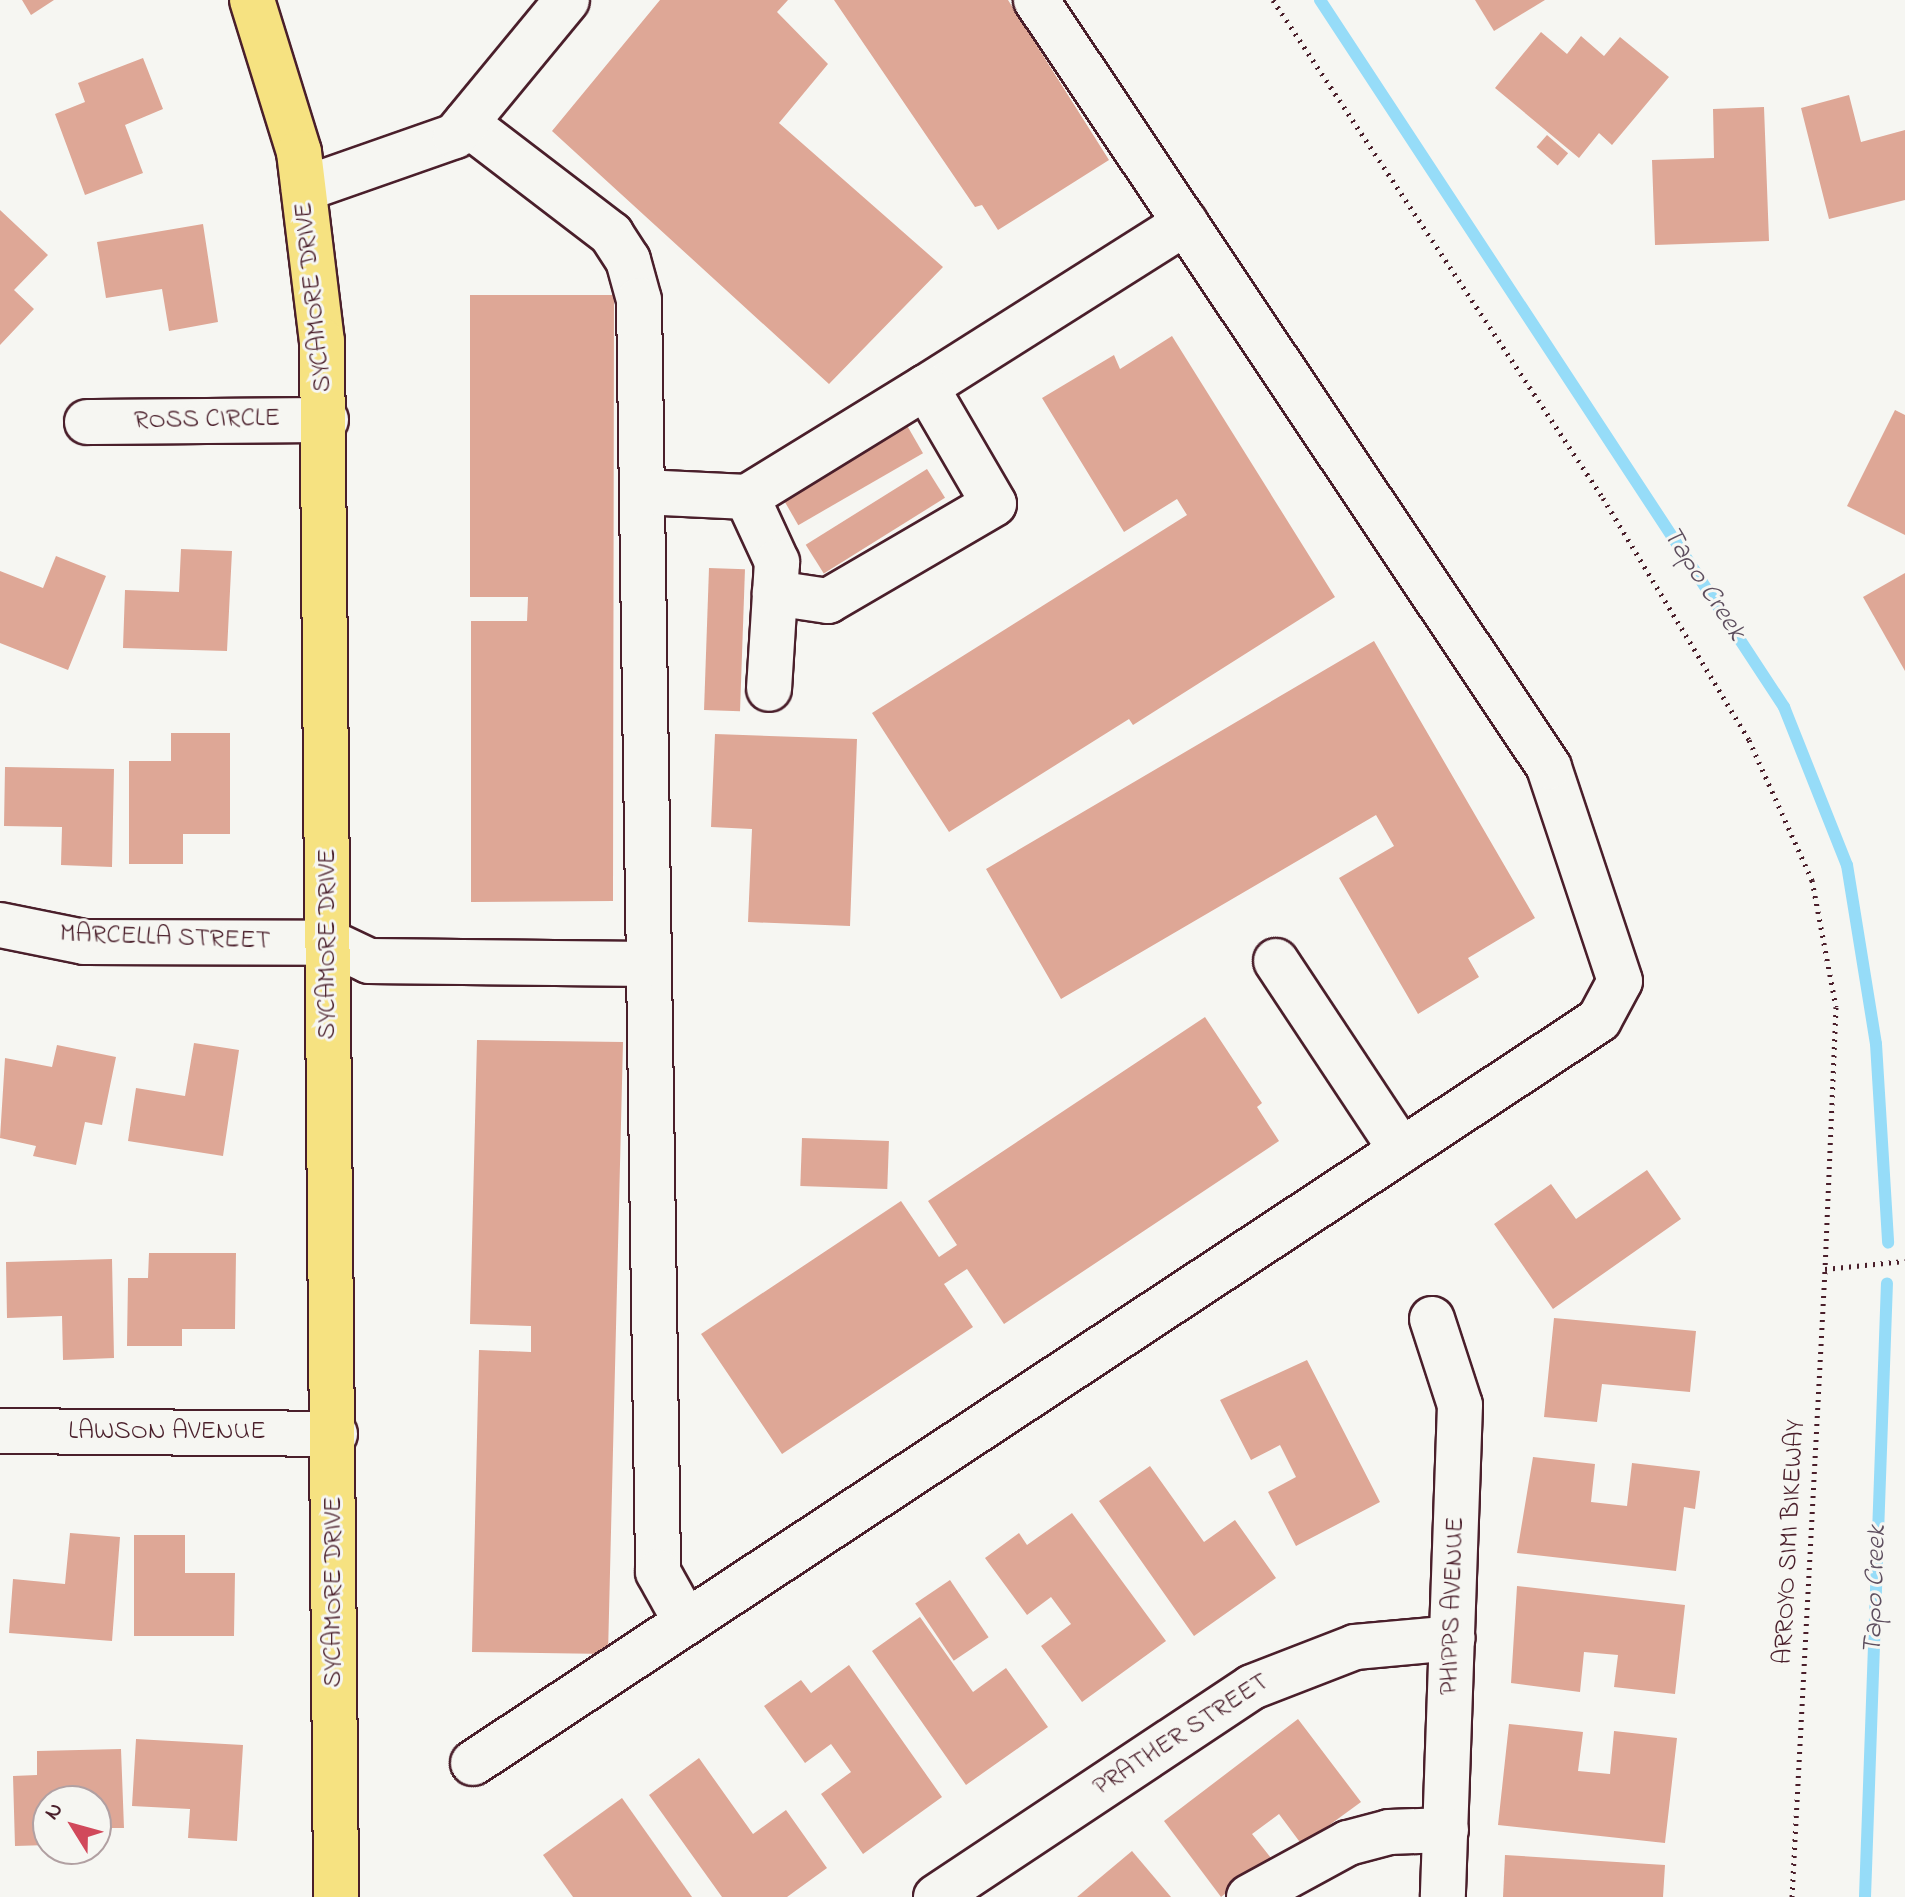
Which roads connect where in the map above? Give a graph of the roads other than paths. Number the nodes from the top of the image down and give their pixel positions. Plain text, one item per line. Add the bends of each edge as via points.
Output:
1 (252, 0) edge
2 (567, 0) edge
3 (1036, 0) edge
4 (466, 123) junction
5 (304, 189) junction
6 (1185, 223) junction
7 (926, 387) junction
8 (326, 420) junction
9 (87, 422) dead end
10 (642, 492) junction
11 (747, 497) junction
12 (775, 593) junction
13 (769, 689) dead end
14 (0, 925) edge
15 (331, 943) junction
16 (1276, 961) dead end
17 (649, 964) junction
18 (1401, 1150) junction
19 (1432, 1319) dead end
20 (0, 1431) edge
21 (335, 1434) junction
22 (686, 1622) junction
23 (1453, 1638) junction
24 (473, 1763) dead end
25 (1446, 1830) junction
26 (336, 1897) edge
27 (936, 1897) edge
28 (1249, 1897) edge
29 (1443, 1897) edge

1 - 5 main road, SYCAMORE DRIVE via 299,152
2 - 4 street
3 - 6 street
4 - 5 street via 455,136
4 - 10 street via 611,234 628,260 639,300
5 - 8 main road, SYCAMORE DRIVE
6 - 7 street
6 - 18 street via 1549,767 1620,981 1599,1020
7 - 11 street
7 - 12 street via 994,504 828,601
8 - 9 street, ROSS CIRCLE
8 - 15 main road, SYCAMORE DRIVE
10 - 11 street
10 - 17 street
11 - 12 street via 777,562
12 - 13 street
14 - 15 street, MARCELLA STREET via 84,942
15 - 17 street via 369,961
15 - 21 main road, SYCAMORE DRIVE
16 - 18 street
17 - 22 street via 658,1572
18 - 22 street
19 - 23 street, PHIPPS AVENUE via 1460,1405
20 - 21 street, LAWSON AVENUE
21 - 26 main road, SYCAMORE DRIVE
22 - 24 street
23 - 25 street, PHIPPS AVENUE
23 - 27 street, PRATHER STREET via 1355,1647 1252,1687
25 - 28 street via 1389,1832 1348,1843
25 - 29 street, PHIPPS AVENUE

